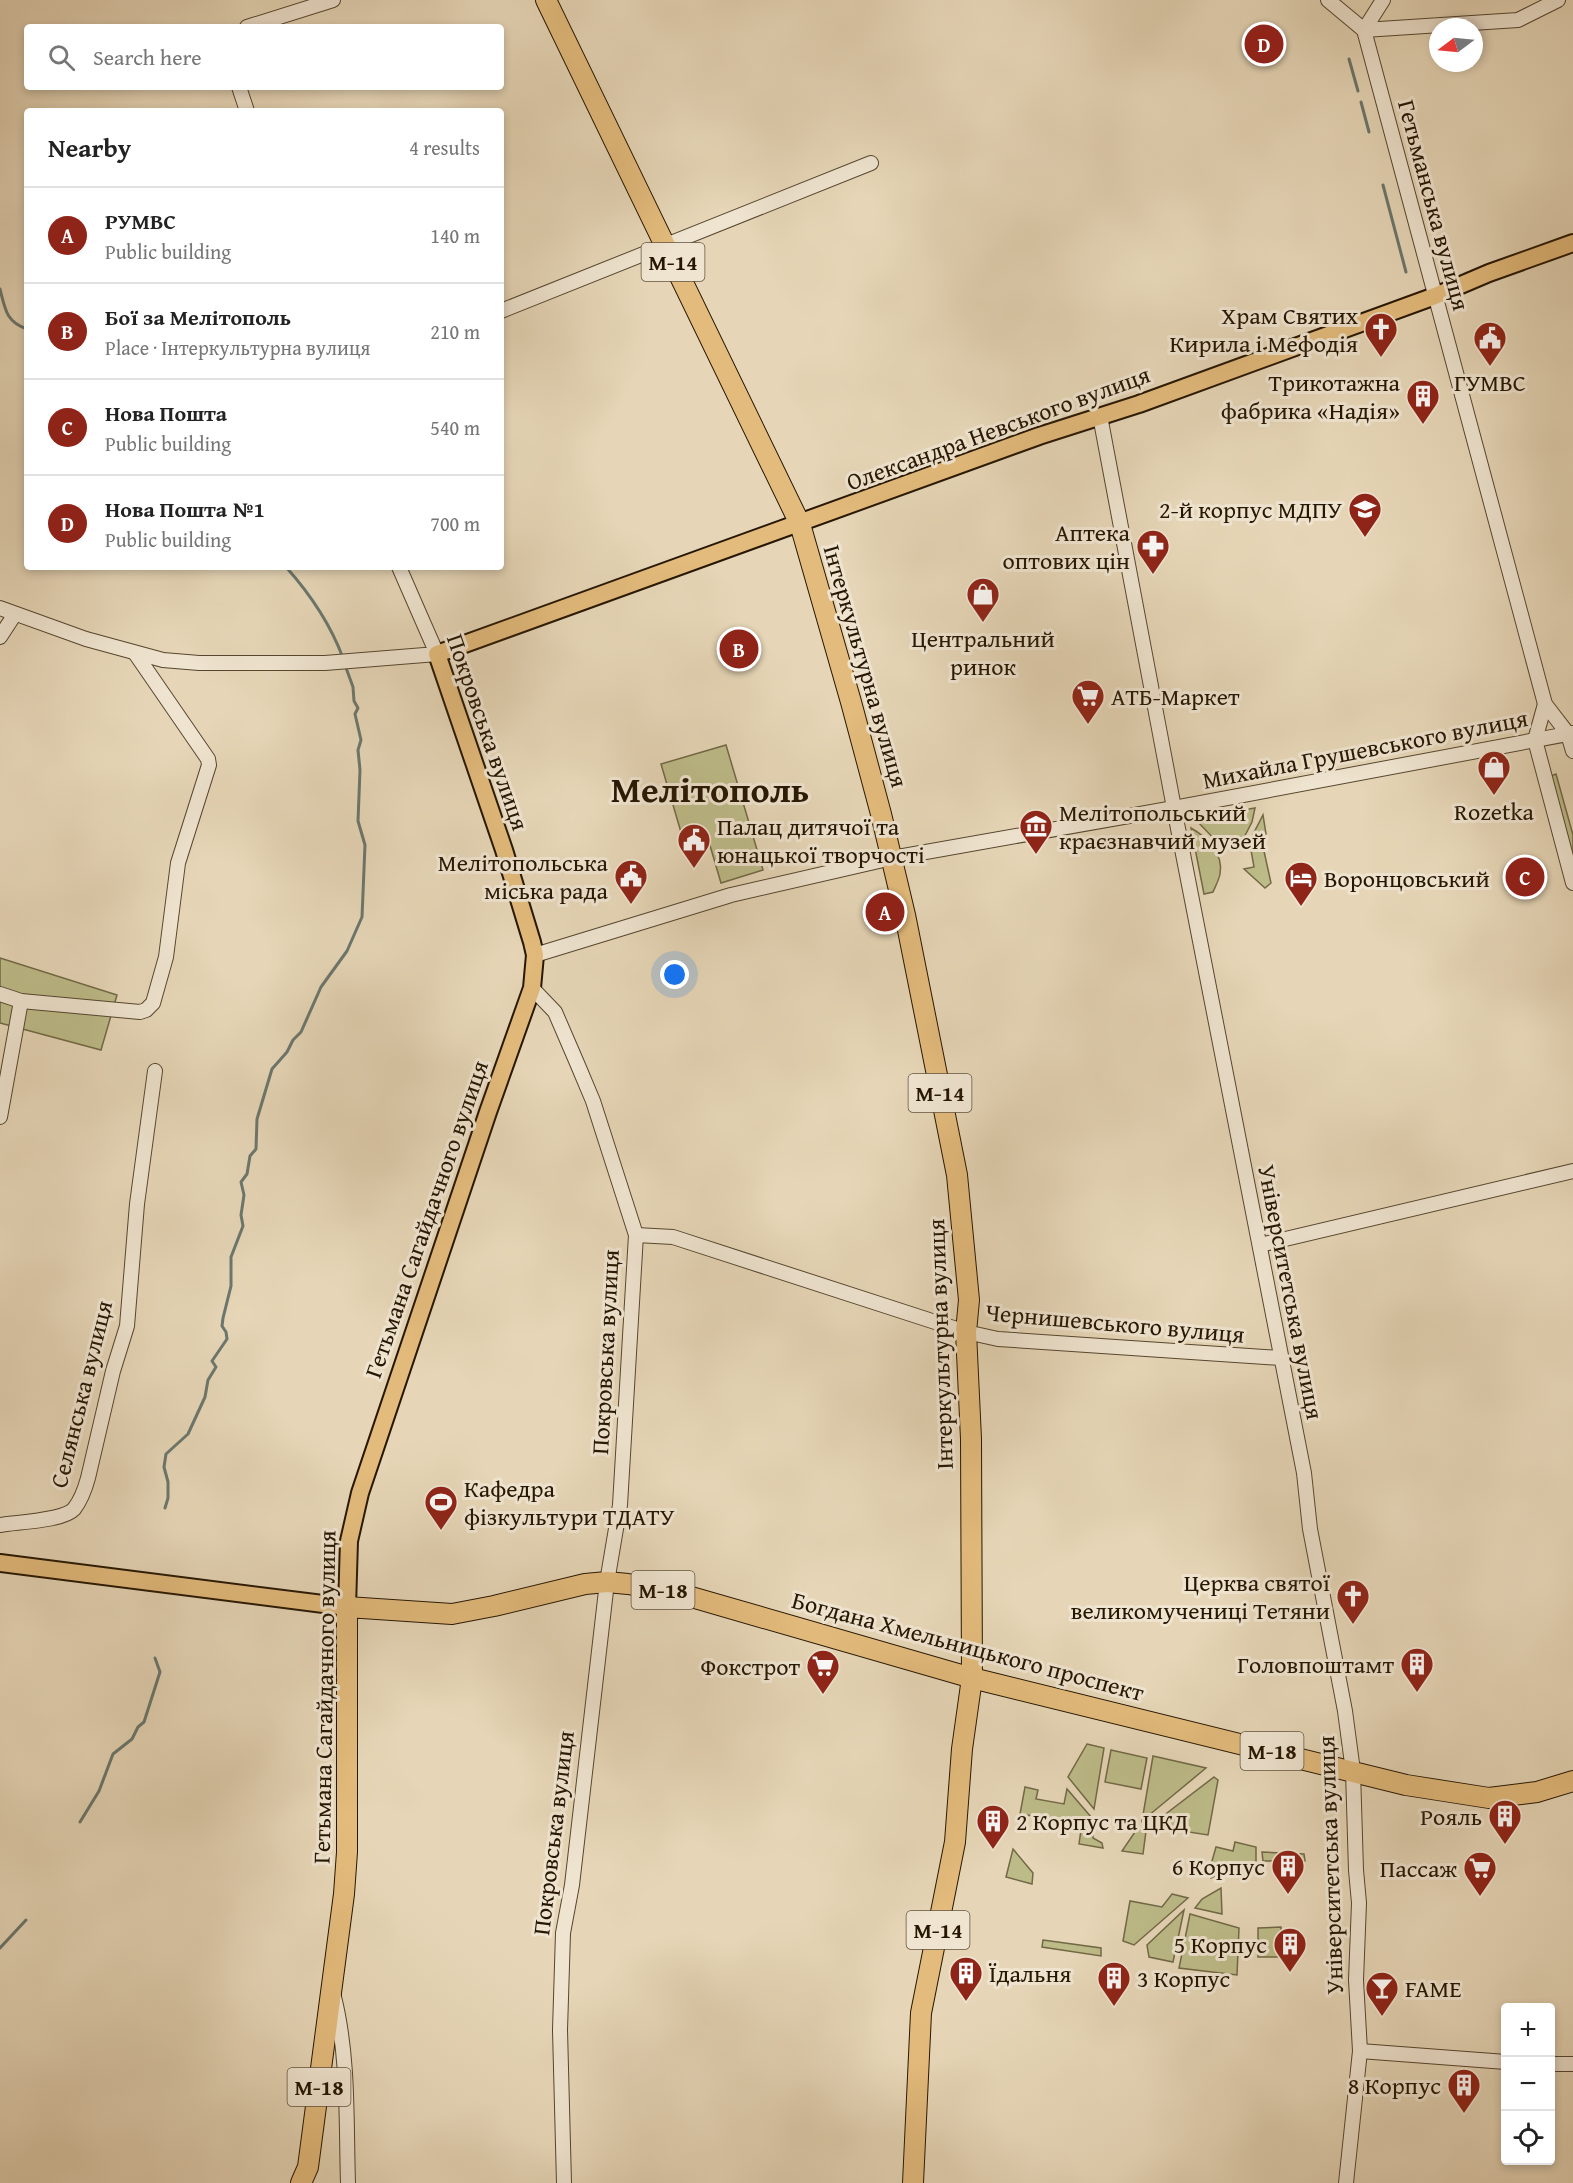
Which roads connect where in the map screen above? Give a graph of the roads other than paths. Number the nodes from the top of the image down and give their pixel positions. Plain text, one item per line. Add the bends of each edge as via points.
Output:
1 (333, 0) edge
2 (546, 0) edge
3 (1328, 0) edge
4 (1383, 0) edge
5 (1558, 0) edge
6 (257, 24) edge
7 (1364, 30) junction
8 (240, 90) edge
9 (246, 108) edge
10 (871, 163) dead end
11 (1573, 243) edge
12 (665, 245) junction
13 (1435, 296) junction
14 (504, 310) edge
15 (1100, 416) junction
16 (800, 524) junction
17 (400, 570) edge
18 (0, 608) edge
19 (15, 614) junction
20 (0, 637) edge
21 (135, 653) junction
22 (437, 654) junction
23 (1545, 704) junction
24 (1571, 733) edge
25 (1535, 740) junction
26 (1573, 751) edge
27 (1174, 808) junction
28 (892, 858) junction
29 (1573, 883) edge
30 (535, 955) junction
31 (532, 988) junction
32 (0, 994) edge
33 (21, 1001) junction
34 (155, 1071) dead end
35 (0, 1117) edge
36 (1573, 1171) edge
37 (636, 1235) junction
38 (1260, 1245) junction
39 (966, 1332) junction
40 (1281, 1359) junction
41 (0, 1525) edge
42 (0, 1563) edge
43 (607, 1582) junction
44 (347, 1607) junction
45 (972, 1678) junction
46 (1353, 1771) junction
47 (1573, 1781) edge
48 (332, 1989) junction
49 (1360, 2051) junction
50 (1501, 2062) edge
51 (1555, 2064) edge
52 (1573, 2064) edge
53 (301, 2183) edge
54 (348, 2183) edge
55 (564, 2183) edge
56 (913, 2183) edge
57 (1346, 2183) edge

1 - 6 street
2 - 12 highway, Інтеркультурна вулиця / М-14
3 - 7 street
4 - 7 street
5 - 7 street via 1518,20
7 - 13 street, Гетьманська вулиця
8 - 9 street
10 - 12 street
11 - 13 main road, Олександра Невського вулиця
12 - 14 street
12 - 16 highway, Інтеркультурна вулиця / М-14
13 - 15 main road, Олександра Невського вулиця
13 - 23 street, Гетьманська вулиця
15 - 16 main road, Олександра Невського вулиця
15 - 27 street, Університетська вулиця
16 - 22 main road, Олександра Невського вулиця
16 - 28 highway, Інтеркультурна вулиця / М-14
17 - 22 street, Покровська вулиця
18 - 19 street
19 - 20 street
19 - 21 street
21 - 22 street via 199,663 352,662
21 - 33 street via 209,765 178,863 166,957 153,1003 140,1012
22 - 30 main road, Покровська вулиця via 504,850
23 - 24 street, Гетьманська вулиця
23 - 25 street
24 - 25 street, Михайла Грушевського вулиця
24 - 26 street, Гетьманська вулиця
25 - 27 street, Михайла Грушевського вулиця
25 - 29 street
27 - 28 street, Михайла Грушевського вулиця
27 - 38 street, Університетська вулиця
28 - 30 street, Михайла Грушевського вулиця via 730,895
28 - 39 highway, Інтеркультурна вулиця / М-14 via 957,1175 969,1300
30 - 31 main road, Покровська вулиця
31 - 37 street, Покровська вулиця via 555,1012 577,1063 597,1112
31 - 44 main road, Гетьмана Сагайдачного вулиця via 360,1493 349,1541
32 - 33 street
33 - 35 street
34 - 41 street, Селянська вулиця via 137,1204 127,1326 83,1494 72,1511 57,1517
36 - 38 street
37 - 39 street, Чернишевського вулиця via 673,1237
37 - 43 street, Покровська вулиця via 620,1505
38 - 40 street, Університетська вулиця
39 - 40 street, Чернишевського вулиця via 998,1339
39 - 45 highway, Інтеркультурна вулиця / М-14 via 971,1439
40 - 46 street, Університетська вулиця via 1346,1711
42 - 44 main road
43 - 44 highway, Богдана Хмельницького проспект / М-18 via 452,1614
43 - 45 highway, Богдана Хмельницького проспект / М-18 via 674,1592
43 - 55 street, Покровська вулиця via 563,1933 560,2030
44 - 48 highway, Гетьмана Сагайдачного вулиця / М-18 via 347,1852
45 - 46 highway, Богдана Хмельницького проспект / М-18
45 - 56 highway, Інтеркультурна вулиця / М-14 via 955,1842 921,2013
46 - 47 highway, Богдана Хмельницького проспект / М-18 via 1406,1785 1488,1798 1537,1792
46 - 49 street, Університетська вулиця
48 - 53 highway, М-18 via 308,2167
48 - 54 street, Гетьмана Сагайдачного вулиця via 344,2059
49 - 50 street
49 - 57 street, Університетська вулиця
51 - 52 street

